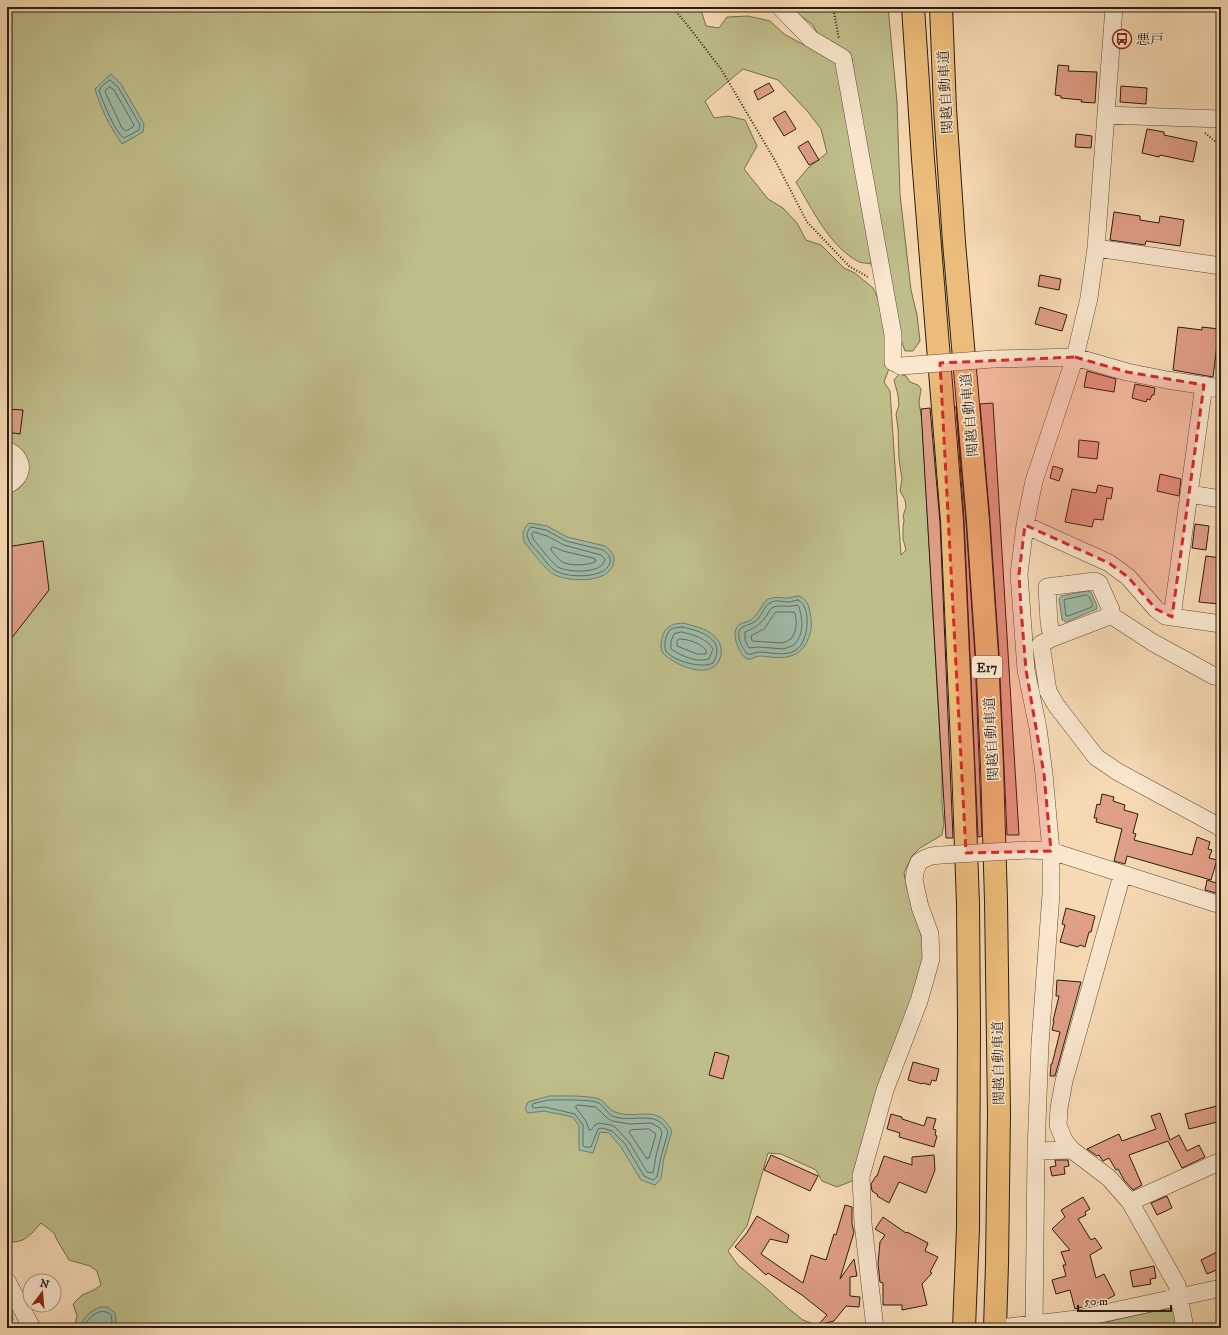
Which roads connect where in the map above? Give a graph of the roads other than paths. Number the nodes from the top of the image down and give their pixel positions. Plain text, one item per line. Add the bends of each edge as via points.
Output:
1 (780, 7) edge
2 (913, 7) edge
3 (941, 7) edge
4 (1114, 7) edge
5 (1106, 115) junction
6 (1221, 119) edge
7 (1096, 248) junction
8 (1221, 266) edge
9 (1075, 357) junction
10 (1213, 387) edge
11 (7, 450) edge
12 (7, 485) edge
13 (1189, 494) junction
14 (1221, 499) edge
15 (1025, 526) junction
16 (1109, 614) junction
17 (1172, 617) junction
18 (1221, 624) edge
19 (1052, 638) junction
20 (1221, 677) edge
21 (1221, 829) edge
22 (1051, 851) junction
23 (1122, 874) junction
24 (1221, 904) edge
25 (1072, 1150) junction
26 (1036, 1151) junction
27 (1221, 1161) edge
28 (1130, 1202) junction
29 (7, 1281) edge
30 (1221, 1288) edge
31 (1179, 1298) junction
32 (1034, 1326) edge
33 (32, 1328) edge
34 (875, 1328) edge
35 (964, 1328) edge
36 (1002, 1328) edge
37 (1185, 1328) edge

1 - 9 street, bridge via 811,39 843,58 893,335 893,362 902,366 993,359
2 - 35 highway, 関越自動車道 / E17 via 952,521 963,750 969,1025 968,1228
3 - 36 highway, 関越自動車道 / E17 via 954,242 987,655 996,901 999,1114 997,1264
4 - 5 street
5 - 6 street
5 - 7 street
7 - 8 street
7 - 9 street via 1090,298
9 - 10 street via 1127,372
9 - 15 street via 1034,481
10 - 13 street
11 - 12 street via 17,456 21,467 17,479
13 - 14 street
13 - 17 street
15 - 17 street via 1109,563 1128,578 1156,609 1165,616
15 - 22 street via 1019,574 1021,609 1026,670 1038,728
16 - 19 street via 1107,618
16 - 19 street via 1111,610 1099,583 1095,581 1047,587
16 - 20 street via 1152,642 1214,676
17 - 18 street
19 - 21 street via 1042,644 1048,691 1096,757 1118,772
22 - 23 street
22 - 26 street via 1051,894 1040,1044
22 - 34 street, bridge via 931,856 919,862 915,872 914,880 919,901 930,934 931,959 919,1001 885,1090 861,1176 863,1223
23 - 24 street
23 - 25 street via 1060,1101 1058,1125 1064,1140
25 - 26 street
25 - 28 street via 1109,1178
26 - 32 street
27 - 28 street
28 - 31 street via 1177,1285
29 - 33 street
30 - 31 street
31 - 32 street
31 - 37 street
32 - 36 street

